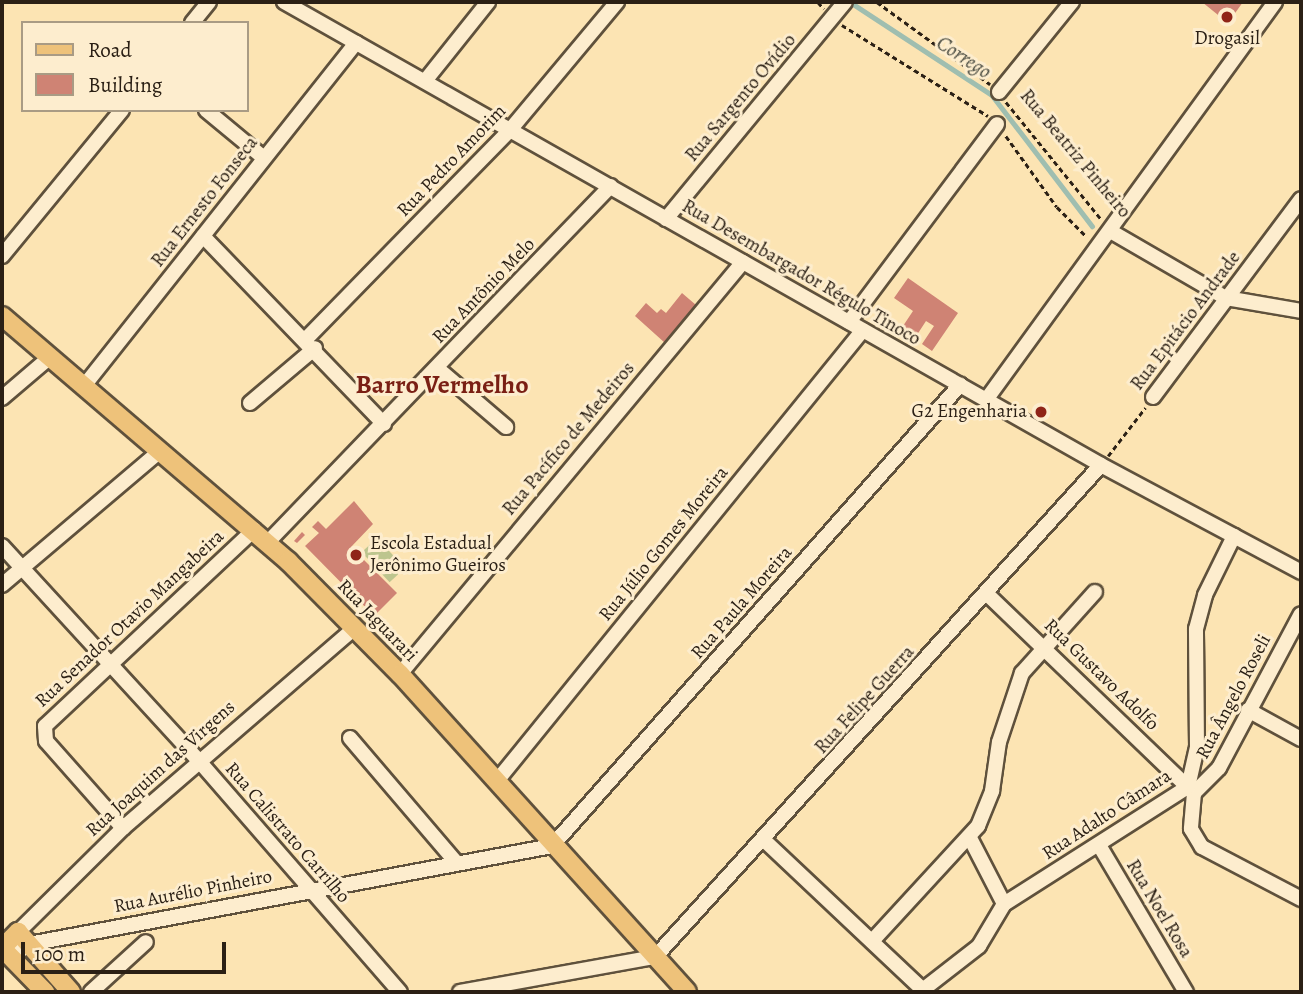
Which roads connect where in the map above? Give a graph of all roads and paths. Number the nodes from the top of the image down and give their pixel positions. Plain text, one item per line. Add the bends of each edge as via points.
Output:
1 (209, 2) edge
2 (284, 2) edge
3 (488, 2) edge
4 (617, 2) edge
5 (845, 2) edge
6 (877, 2) edge
7 (1072, 2) edge
8 (1275, 2) edge
9 (834, 16) junction
10 (194, 21) edge
11 (356, 43) junction
12 (425, 81) junction
13 (999, 92) junction
14 (120, 112) edge
15 (208, 112) edge
16 (997, 124) junction
17 (510, 130) junction
18 (264, 158) junction
19 (610, 187) junction
20 (1301, 199) edge
21 (666, 219) junction
22 (1112, 232) junction
23 (203, 236) junction
24 (1099, 249) junction
25 (2, 256) edge
26 (743, 262) junction
27 (1226, 298) junction
28 (1301, 311) edge
29 (2, 316) edge
30 (849, 323) junction
31 (863, 330) junction
32 (310, 344) junction
33 (50, 357) junction
34 (437, 368) junction
35 (960, 385) junction
36 (84, 386) junction
37 (1153, 397) joint
38 (2, 398) edge
39 (986, 400) junction
40 (250, 404) dead end
41 (384, 424) junction
42 (506, 427) dead end
43 (160, 451) junction
44 (1101, 466) junction
45 (261, 536) junction
46 (1234, 536) junction
47 (2, 546) edge
48 (22, 569) junction
49 (1301, 572) edge
50 (2, 585) edge
51 (1095, 592) dead end
52 (986, 593) junction
53 (1301, 614) edge
54 (355, 628) junction
55 (1043, 646) junction
56 (107, 663) junction
57 (400, 674) junction
58 (1248, 710) junction
59 (350, 738) dead end
60 (1301, 739) edge
61 (199, 761) junction
62 (496, 782) junction
63 (1191, 790) junction
64 (123, 828) junction
65 (970, 838) junction
66 (765, 841) junction
67 (1099, 845) junction
68 (552, 846) junction
69 (456, 862) junction
70 (310, 889) junction
71 (1301, 899) edge
72 (1004, 904) junction
73 (23, 938) junction
74 (874, 939) junction
75 (146, 942) dead end
76 (6, 956) edge
77 (655, 957) junction
78 (922, 991) edge
79 (45, 992) edge
80 (71, 992) edge
81 (91, 992) edge
82 (400, 992) edge
83 (460, 992) edge
84 (687, 992) edge
85 (1186, 992) edge

1 - 10 street
2 - 11 street, Rua Desembargador Régulo Tinoco
3 - 12 street
4 - 17 street, Rua Pedro Amorim
5 - 9 street, Rua Sargento Ovídio
6 - 13 path, Rua Beatriz Pinheiro
7 - 13 street
8 - 22 street
9 - 16 path, Rua Beatriz Pinheiro
9 - 21 street, Rua Sargento Ovídio
11 - 12 street, Rua Desembargador Régulo Tinoco
11 - 18 street, Rua Ernesto Fonseca
12 - 17 street, Rua Desembargador Régulo Tinoco
13 - 22 path, Rua Beatriz Pinheiro
14 - 25 street
15 - 18 street
16 - 24 path, Rua Beatriz Pinheiro via 1057,207
16 - 30 street
17 - 19 street, Rua Desembargador Régulo Tinoco
17 - 32 street, Rua Pedro Amorim
18 - 23 street, Rua Ernesto Fonseca
19 - 21 street, Rua Desembargador Régulo Tinoco
19 - 34 street, Rua Antônio Melo
20 - 27 street, Rua Epitácio Andrade
21 - 26 street, Rua Desembargador Régulo Tinoco
22 - 24 street
22 - 27 street, Rua Beatriz Pinheiro
23 - 32 street
23 - 36 street, Rua Ernesto Fonseca
24 - 39 street
26 - 30 street, Rua Desembargador Régulo Tinoco
26 - 57 street, Rua Pacífico de Medeiros
27 - 28 street, Rua Beatriz Pinheiro
27 - 37 street, Rua Epitácio Andrade
29 - 33 main road, Rua Jaguarari
30 - 31 street, Rua Desembargador Régulo Tinoco
31 - 35 street, Rua Desembargador Régulo Tinoco
31 - 62 street, Rua Júlio Gomes Moreira
32 - 40 street, Rua Pedro Amorim
32 - 41 street
33 - 36 main road, Rua Jaguarari
33 - 38 street
34 - 41 street, Rua Antônio Melo
34 - 42 street
35 - 39 street, Rua Desembargador Régulo Tinoco
35 - 68 street, Rua Paula Moreira
36 - 43 main road, Rua Jaguarari
37 - 44 path, Rua Epitácio Andrade
39 - 44 street, Rua Desembargador Régulo Tinoco
41 - 45 street, Rua Antônio Melo
43 - 45 main road, Rua Jaguarari
43 - 48 street
44 - 46 street, Rua Desembargador Régulo Tinoco
44 - 52 street, Rua Felipe Guerra
45 - 54 main road, Rua Jaguarari
45 - 56 street, Rua Senador Otavio Mangabeira
46 - 49 street, Rua Desembargador Régulo Tinoco
46 - 63 street, Rua Adalto Câmara via 1205,595 1196,629 1197,747
47 - 48 street, Rua Calistrato Carrilho
48 - 50 street
48 - 56 street, Rua Calistrato Carrilho
51 - 55 street
52 - 55 street, Rua Gustavo Adolfo
52 - 66 street, Rua Felipe Guerra
53 - 58 street, Rua Ângelo Roseli
54 - 57 main road, Rua Jaguarari
54 - 61 street, Rua Joaquim das Virgens
55 - 63 street, Rua Gustavo Adolfo
55 - 65 street via 1015,687 999,742 992,791
56 - 61 street, Rua Calistrato Carrilho
56 - 64 street, Rua Senador Otavio Mangabeira via 53,714 45,726 46,741
57 - 62 main road, Rua Jaguarari
58 - 60 street
58 - 63 street, Rua Ângelo Roseli via 1213,777
59 - 69 street
61 - 64 street, Rua Joaquim das Virgens
61 - 70 street, Rua Calistrato Carrilho
62 - 68 main road, Rua Jaguarari
63 - 67 street, Rua Adalto Câmara
63 - 71 street via 1191,829 1196,841
64 - 73 street, Rua Joaquim das Virgens
65 - 72 street
65 - 74 street
66 - 74 street
66 - 77 street, Rua Felipe Guerra
67 - 72 street, Rua Adalto Câmara
67 - 85 street, Rua Noel Rosa
68 - 69 street, Rua Aurélio Pinheiro
68 - 77 main road, Rua Jaguarari
69 - 70 street, Rua Aurélio Pinheiro
70 - 73 street, Rua Aurélio Pinheiro
70 - 82 street, Rua Calistrato Carrilho
72 - 78 street, Rua Adalto Câmara via 979,946
73 - 76 main road, Rua Joaquim das Virgens
73 - 80 main road
74 - 78 street
75 - 81 street
76 - 79 main road
77 - 83 street
77 - 84 main road, Rua Jaguarari

